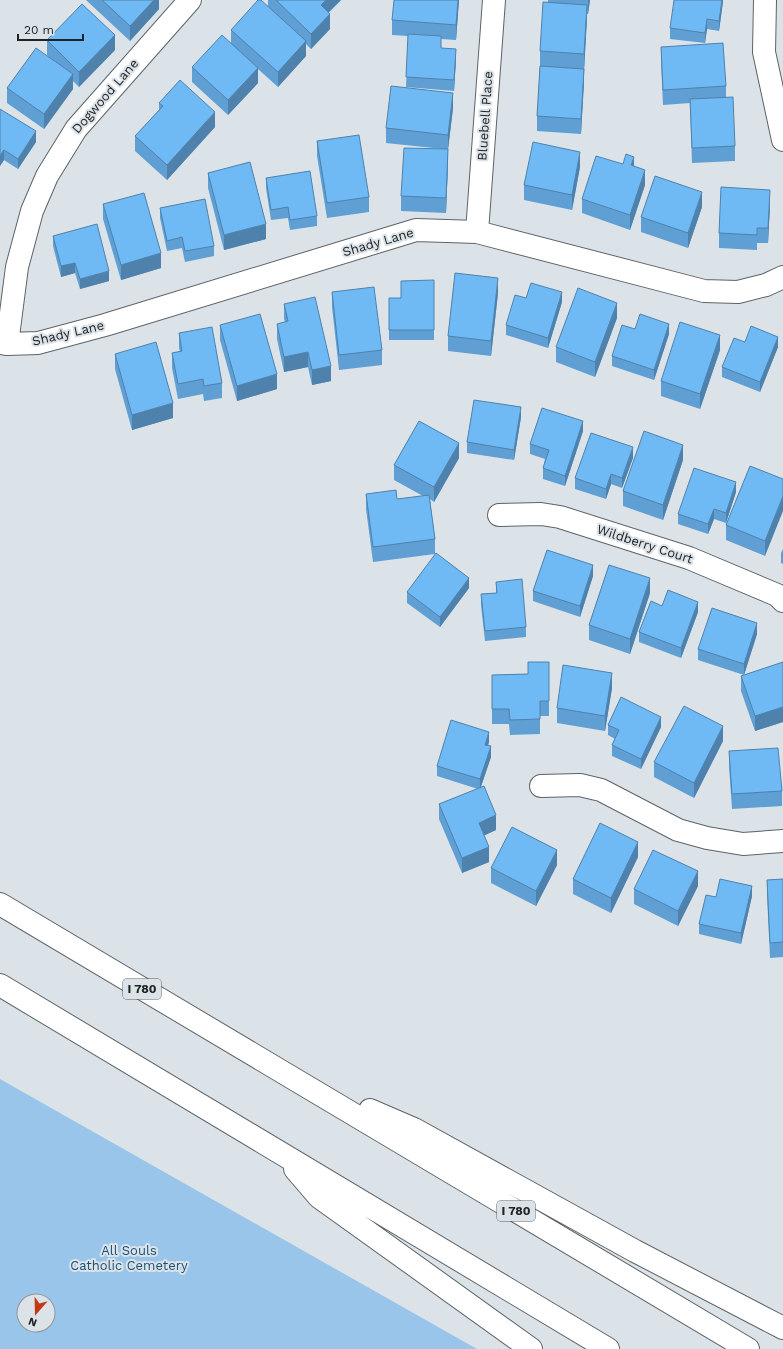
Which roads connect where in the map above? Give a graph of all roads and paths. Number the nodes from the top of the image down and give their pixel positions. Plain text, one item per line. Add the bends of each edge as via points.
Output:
1 (190, 0) edge
2 (494, 0) edge
3 (765, 0) edge
4 (783, 140) edge
5 (477, 232) junction
6 (783, 277) edge
7 (4, 343) edge
8 (499, 515) dead end
9 (783, 602) edge
10 (541, 786) dead end
11 (783, 841) edge
12 (0, 904) edge
13 (0, 986) edge
14 (284, 1073) junction
15 (283, 1154) junction
16 (783, 1328) edge
17 (531, 1349) edge
18 (608, 1349) edge
19 (748, 1349) edge

1 - 7 main road, Dogwood Lane via 76,129 47,176 32,211 17,267
2 - 5 main road, Bluebell Place
3 - 4 main road via 764,52
5 - 6 main road, Shady Lane via 704,291 738,292 766,285
5 - 7 main road, Shady Lane via 416,230 105,325 38,343
8 - 9 main road, Wildberry Court via 541,514 560,517 689,558 777,595
10 - 11 main road via 580,785 601,790 678,830 707,838 743,844
12 - 14 main road, I 780
13 - 15 main road
14 - 16 main road via 414,1129 635,1251
14 - 19 main road, I 780
15 - 17 main road via 319,1198
15 - 18 main road

